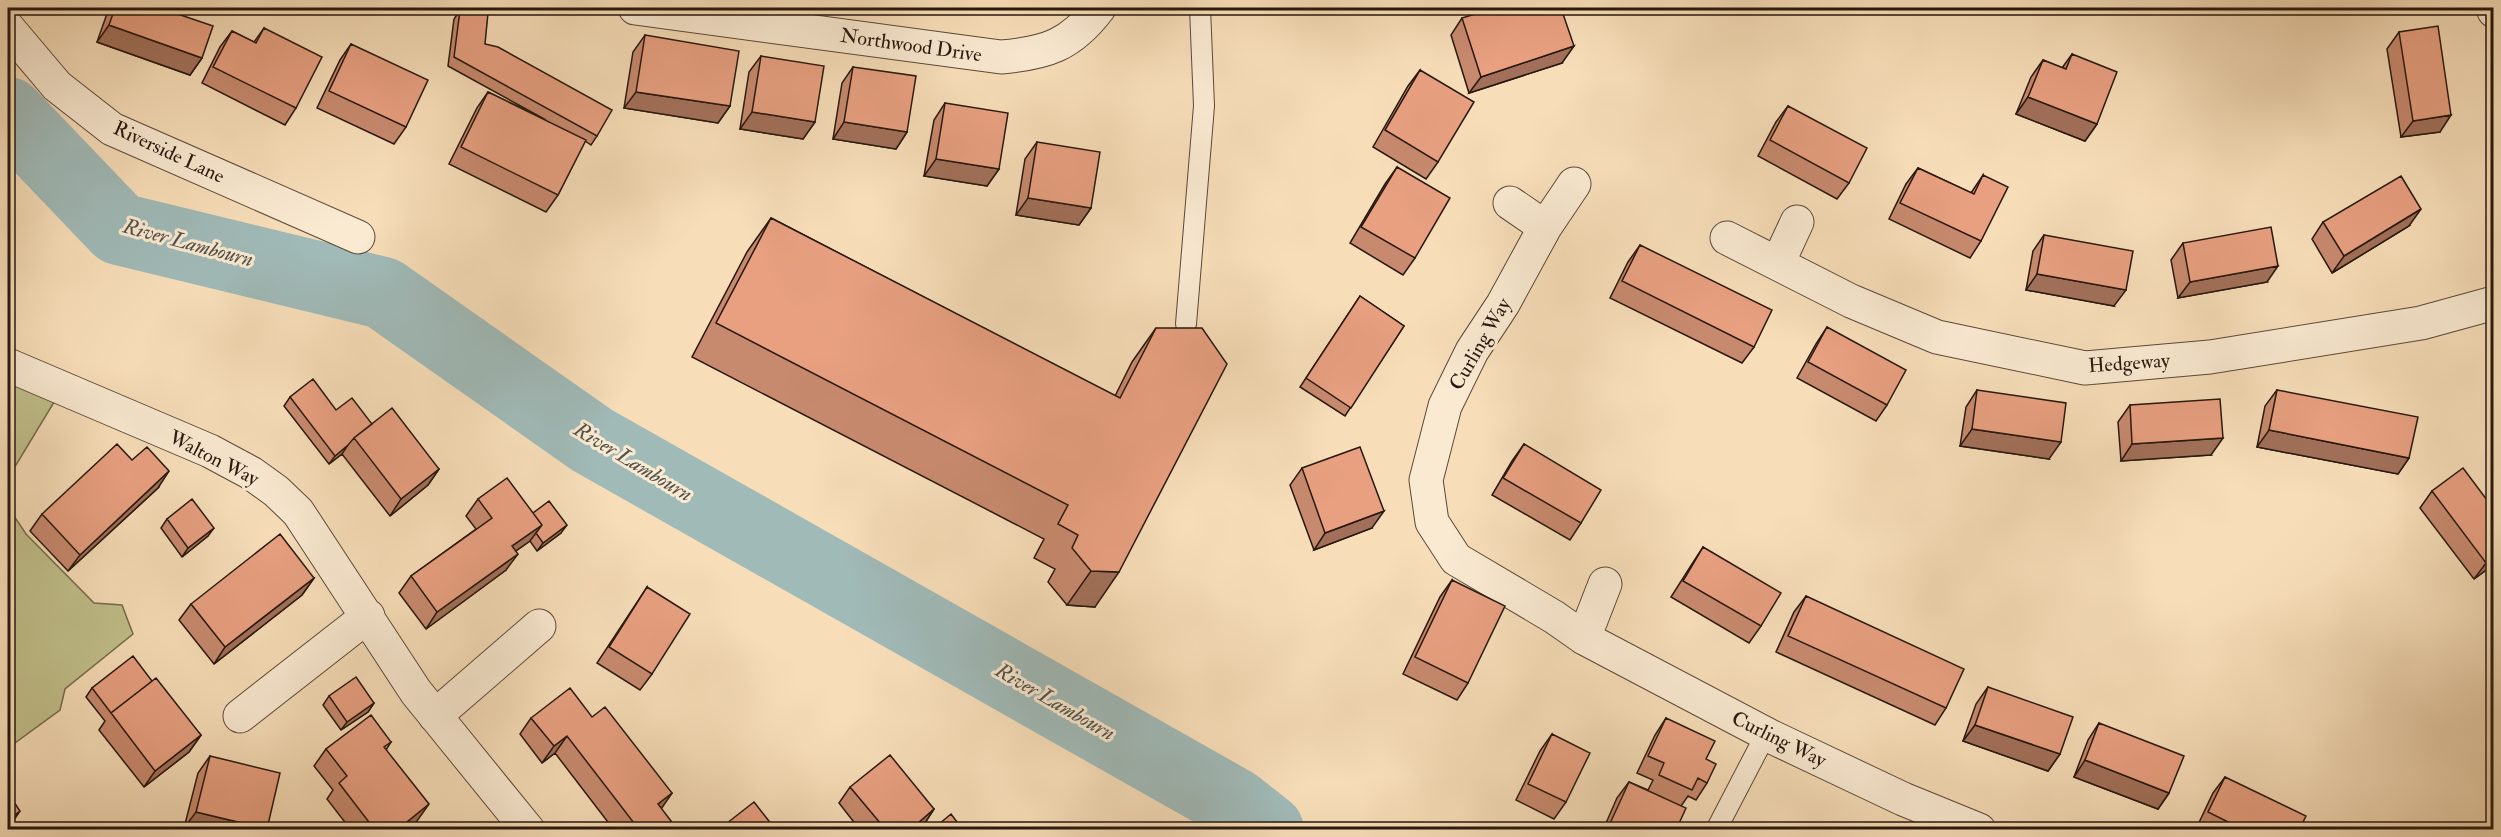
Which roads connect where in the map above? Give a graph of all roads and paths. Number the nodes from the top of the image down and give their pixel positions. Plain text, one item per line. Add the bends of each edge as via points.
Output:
1 (635, 8) edge
2 (1100, 8) edge
3 (1200, 8) edge
4 (8, 28) edge
5 (1574, 184) dead end
6 (1510, 203) dead end
7 (1797, 222) dead end
8 (1545, 227) junction
9 (358, 237) dead end
10 (1727, 238) dead end
11 (1778, 263) junction
12 (2493, 303) edge
13 (1186, 324) dead end
14 (8, 365) edge
15 (1605, 584) dead end
16 (368, 616) junction
17 (539, 626) dead end
18 (1584, 638) junction
19 (240, 716) dead end
20 (435, 716) junction
21 (1766, 734) junction
22 (528, 830) edge
23 (1716, 830) edge
24 (1979, 830) edge

1 - 2 street, Northwood Drive via 1001,57 1051,49 1072,38
3 - 13 lane via 1204,106
4 - 9 street, Riverside Lane via 57,86 112,129
5 - 8 street, Curling Way
6 - 8 street
7 - 11 street
8 - 18 street, Curling Way via 1472,351 1445,406 1426,480 1432,522 1456,559
10 - 11 street, Hedgeway
11 - 12 street, Hedgeway via 1851,301 1937,337 2085,368 2210,357 2421,322
14 - 16 street, Walton Way via 210,451 251,473 298,512
15 - 18 street
16 - 19 street
16 - 20 street, Walton Way
17 - 20 street
18 - 21 street, Curling Way
20 - 22 street, Walton Way
21 - 23 lane
21 - 24 street, Curling Way

